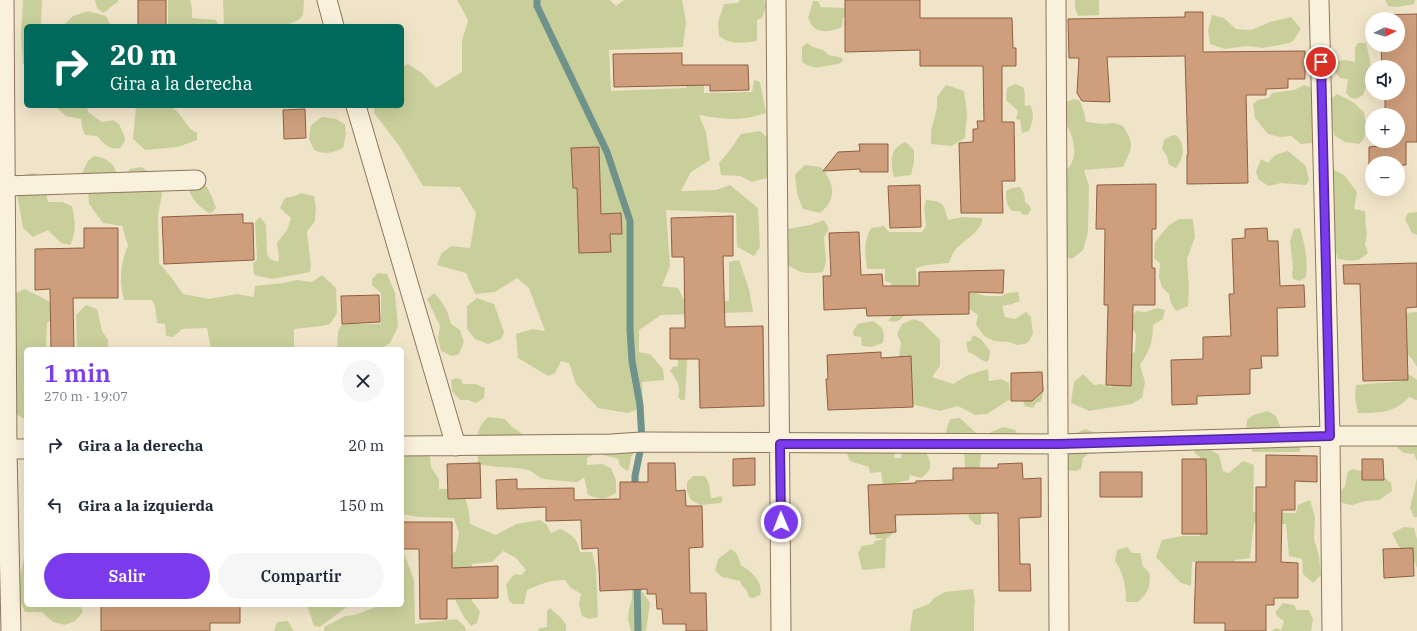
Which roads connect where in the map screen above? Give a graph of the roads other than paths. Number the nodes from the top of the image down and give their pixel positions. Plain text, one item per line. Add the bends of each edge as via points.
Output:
1 (4, 0) edge
2 (326, 0) edge
3 (776, 0) edge
4 (1056, 0) edge
5 (1319, 0) edge
6 (333, 24) edge
7 (357, 108) edge
8 (196, 180) dead end
9 (5, 186) junction
10 (1330, 436) junction
11 (1417, 436) edge
12 (780, 444) junction
13 (1059, 444) junction
14 (404, 446) edge
15 (456, 446) junction
16 (4, 449) edge
17 (24, 449) edge
18 (10, 631) edge
19 (782, 631) edge
20 (1059, 631) edge
21 (1332, 631) edge

1 - 9 street
2 - 6 street
3 - 12 street
4 - 13 street
5 - 10 street
7 - 15 street
8 - 9 street
9 - 16 street
10 - 11 street
10 - 13 street
10 - 21 street
12 - 13 street
12 - 15 street via 642,442
12 - 19 street
13 - 20 street
14 - 15 street
16 - 17 street
16 - 18 street

